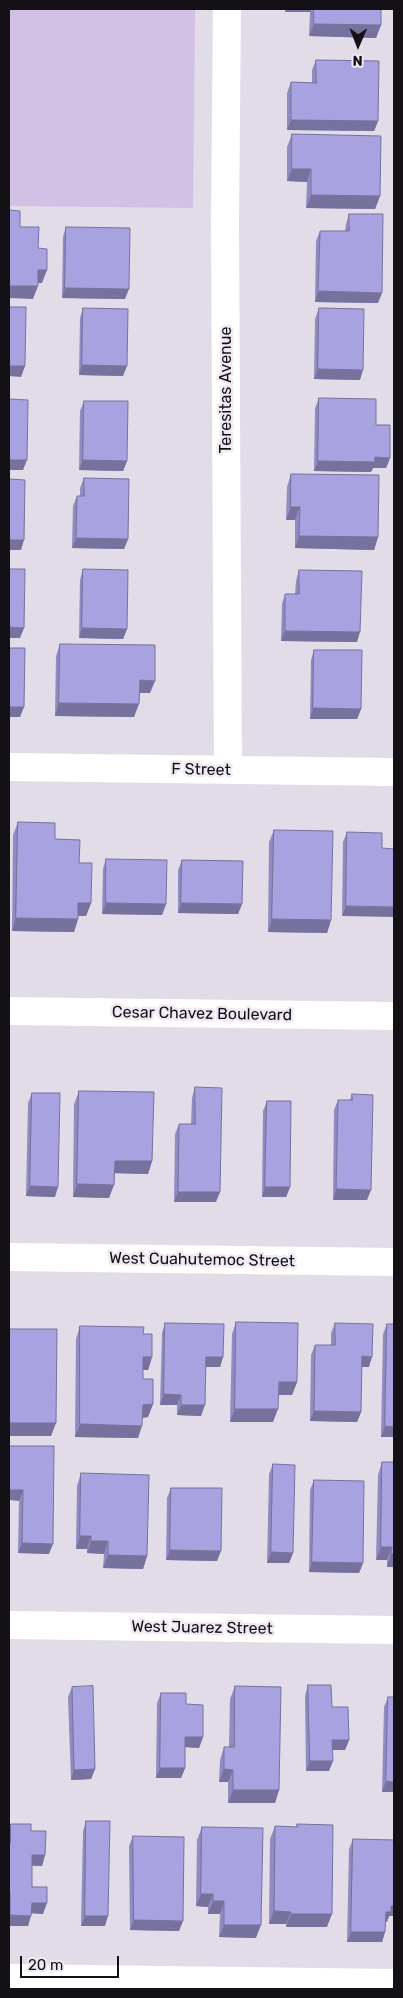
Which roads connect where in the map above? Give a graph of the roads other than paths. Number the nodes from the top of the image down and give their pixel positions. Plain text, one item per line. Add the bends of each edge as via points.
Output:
1 (227, 9) edge
2 (9, 767) edge
3 (228, 770) junction
4 (394, 772) edge
5 (9, 1012) edge
6 (394, 1016) edge
7 (9, 1257) edge
8 (394, 1262) edge
9 (9, 1625) edge
10 (394, 1630) edge
11 (9, 1978) edge
12 (394, 1984) edge

1 - 3 street, Teresitas Avenue
2 - 3 street, F Street
3 - 4 street, F Street
5 - 6 street, Cesar Chavez Boulevard
7 - 8 street, West Cuahutemoc Street
9 - 10 street, West Juarez Street
11 - 12 street

